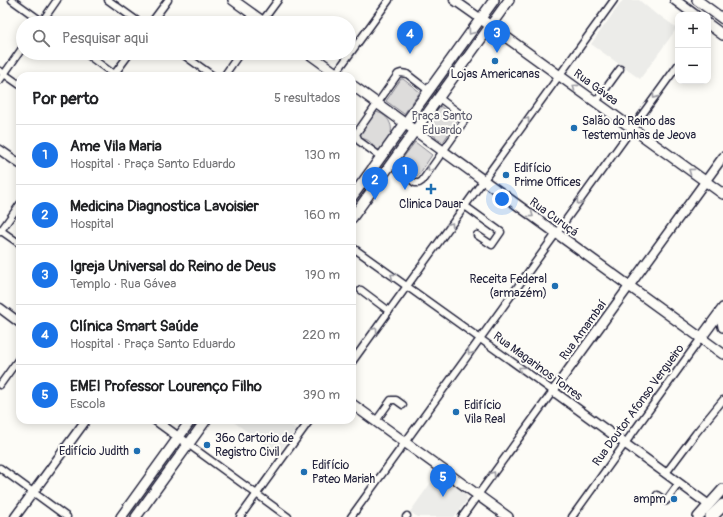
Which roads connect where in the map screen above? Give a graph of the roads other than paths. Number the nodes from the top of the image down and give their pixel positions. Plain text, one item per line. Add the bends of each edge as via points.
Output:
1 (12, 0) edge
2 (57, 0) edge
3 (108, 0) edge
4 (168, 0) edge
5 (233, 0) edge
6 (278, 0) edge
7 (389, 0) edge
8 (454, 0) edge
9 (494, 0) edge
10 (509, 0) edge
11 (614, 0) edge
12 (675, 0) edge
13 (697, 0) edge
14 (691, 12) edge
15 (34, 16) edge
16 (46, 16) edge
17 (130, 16) edge
18 (156, 16) edge
19 (255, 16) edge
20 (267, 16) edge
21 (481, 19) junction
22 (723, 19) edge
23 (490, 26) junction
24 (711, 26) edge
25 (723, 35) edge
26 (356, 48) edge
27 (16, 56) edge
28 (94, 60) edge
29 (125, 60) edge
30 (191, 60) edge
31 (235, 60) edge
32 (317, 60) edge
33 (347, 60) edge
34 (620, 69) dead end
35 (675, 69) edge
36 (2, 72) edge
37 (110, 72) edge
38 (118, 72) edge
39 (207, 72) edge
40 (227, 72) edge
41 (333, 72) edge
42 (339, 72) edge
43 (559, 76) junction
44 (0, 80) edge
45 (16, 82) edge
46 (356, 88) edge
47 (429, 90) junction
48 (439, 98) junction
49 (596, 102) junction
50 (377, 103) junction
51 (389, 112) junction
52 (405, 123) junction
53 (632, 128) junction
54 (415, 130) junction
55 (394, 138) junction
56 (0, 150) edge
57 (443, 151) junction
58 (381, 157) junction
59 (723, 157) edge
60 (16, 161) edge
61 (391, 164) junction
62 (484, 180) junction
63 (706, 181) junction
64 (356, 191) edge
65 (723, 194) edge
66 (465, 206) junction
67 (16, 209) edge
68 (356, 212) edge
69 (0, 231) edge
70 (477, 234) dead end
71 (556, 234) junction
72 (16, 241) edge
73 (356, 250) edge
74 (407, 286) junction
75 (629, 287) junction
76 (361, 290) dead end
77 (0, 308) edge
78 (723, 308) edge
79 (389, 311) junction
80 (723, 314) edge
81 (16, 320) edge
82 (723, 327) edge
83 (701, 338) junction
84 (480, 339) junction
85 (723, 354) edge
86 (356, 356) edge
87 (16, 363) edge
88 (0, 385) edge
89 (553, 391) junction
90 (723, 400) edge
91 (403, 405) dead end
92 (356, 407) edge
93 (376, 421) junction
94 (83, 424) edge
95 (160, 424) edge
96 (188, 424) edge
97 (203, 424) edge
98 (307, 424) edge
99 (178, 437) junction
100 (405, 442) junction
101 (625, 443) junction
102 (188, 444) junction
103 (0, 468) edge
104 (666, 473) junction
105 (679, 482) junction
106 (723, 489) edge
107 (34, 492) junction
108 (257, 494) junction
109 (478, 495) junction
110 (657, 495) dead end
111 (709, 505) junction
112 (723, 505) edge
113 (16, 517) edge
114 (67, 517) edge
115 (120, 517) edge
116 (136, 517) edge
117 (240, 517) edge
118 (288, 517) edge
119 (351, 517) edge
120 (462, 517) edge
121 (508, 517) edge
122 (572, 517) edge
123 (698, 517) edge
124 (712, 517) edge

1 - 15 street
2 - 16 street
3 - 17 street
4 - 18 street
5 - 19 main road
6 - 20 street
7 - 26 street
8 - 21 street, Rua Gávea
9 - 21 main road
10 - 23 main road
11 - 43 street
12 - 14 main road
13 - 22 main road
21 - 23 main road, Rua Gávea
21 -> 47 main road
23 - 43 main road, Rua Gávea
23 - 48 main road
24 - 25 main road
27 - 36 street
28 - 37 street
29 - 38 street
30 - 39 street
31 - 40 street
32 - 41 main road
33 - 42 street
34 - 49 street
35 -> 53 street
36 - 44 street
36 - 45 street
49 -> 43 main road, Rua Gávea
62 -> 43 street
46 - 50 main road, Rua Curuçá
47 - 50 street via 407,74 400,73
47 - 52 main road
48 - 54 main road
48 - 57 street via 465,118
49 - 53 main road, Rua Gávea
50 - 51 main road, Rua Curuçá
50 - 58 street via 356,132 356,136
51 - 52 main road, Rua Curuçá
51 - 55 main road via 394,122
52 - 54 main road, Rua Curuçá
52 - 55 main road
63 -> 53 main road, Rua Gávea
53 -> 71 street
54 - 57 main road, Rua Curuçá
54 - 61 main road
55 - 58 main road
56 - 60 street
57 -> 61 street via 418,184
57 - 62 main road, Rua Curuçá
58 - 64 main road
59 - 63 street, Rua Amambaí
61 - 68 main road
62 - 66 street
62 -> 71 main road, Rua Curuçá
63 - 65 main road, Rua Gávea
63 - 75 street, Rua Amambaí
66 - 70 street via 501,232 492,245
74 -> 66 street
67 - 69 street
69 - 72 street
71 - 75 main road, Rua Curuçá
71 - 84 street
74 -> 73 street, Rua Magarinos Torres
74 - 79 street
74 - 84 street, Rua Magarinos Torres
75 - 83 main road, Rua Curuçá
75 - 89 street, Rua Amambaí
76 - 79 street
77 - 81 street
78 - 83 main road, Rua Doutor Afonso Vergueiro
86 -> 79 street
80 - 82 main road
83 - 85 main road, Rua Curuçá
83 - 101 street, Rua Doutor Afonso Vergueiro
89 -> 84 street, Rua Magarinos Torres
84 -> 100 street
87 - 88 street
89 - 101 street, Rua Magarinos Torres
109 -> 89 street, Rua Amambaí
90 - 104 street
91 - 93 street via 391,400
92 - 93 main road
93 - 100 main road
94 - 107 street
95 - 99 street
96 - 99 main road
97 - 102 main road
98 - 108 street
99 - 102 street
99 - 115 main road
100 - 109 main road
100 - 119 street
101 - 104 street, Rua Magarinos Torres
101 - 122 street, Rua Doutor Afonso Vergueiro
102 - 108 street
102 - 116 main road
103 - 107 street
104 - 105 street, Rua Magarinos Torres
105 - 110 street via 666,501
105 - 111 street, Rua Magarinos Torres
106 - 111 main road
107 - 113 street
107 - 114 street
108 - 117 street
108 - 118 street
109 - 120 street, Rua Amambaí
109 - 121 main road
111 - 123 main road
112 - 124 highway

